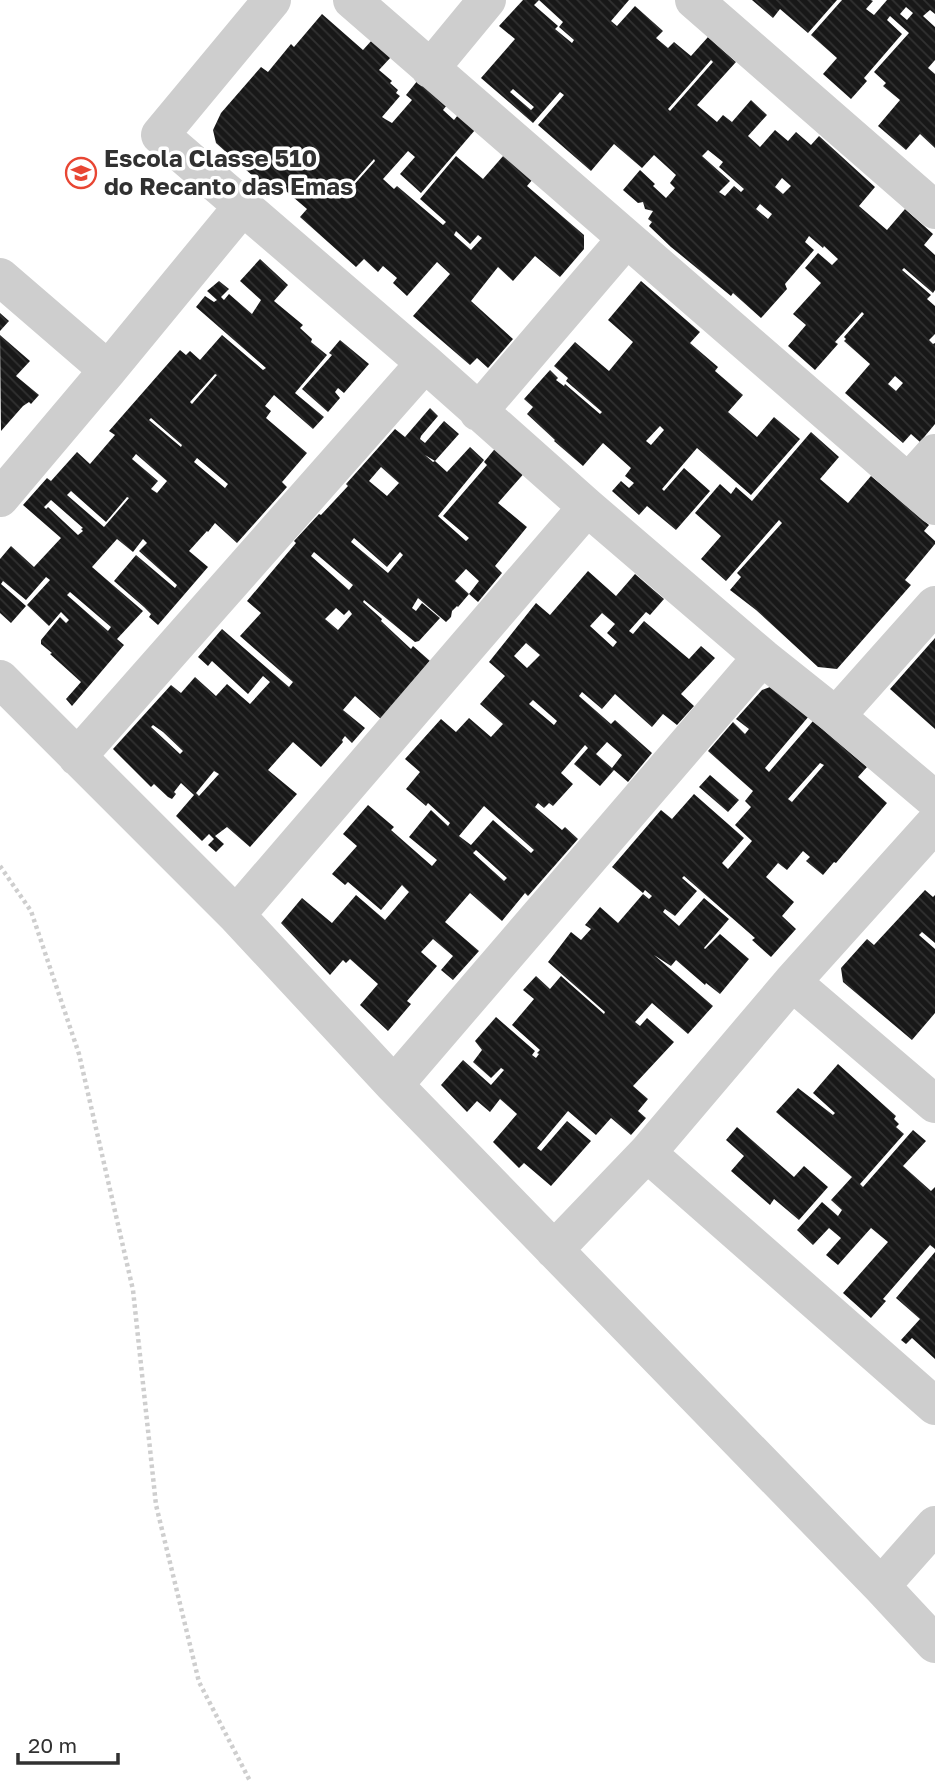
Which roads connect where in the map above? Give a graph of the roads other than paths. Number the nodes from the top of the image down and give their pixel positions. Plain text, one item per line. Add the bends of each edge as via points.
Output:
1 (271, 0) edge
2 (352, 0) edge
3 (487, 0) edge
4 (694, 0) edge
5 (430, 69) junction
6 (242, 206) junction
7 (935, 210) edge
8 (626, 239) junction
9 (0, 277) edge
10 (425, 363) junction
11 (108, 370) junction
12 (478, 412) junction
13 (935, 453) edge
14 (922, 494) edge
15 (0, 498) edge
16 (587, 507) junction
17 (935, 605) edge
18 (762, 657) junction
19 (0, 679) edge
20 (836, 716) junction
21 (77, 757) junction
22 (935, 800) edge
23 (935, 823) edge
24 (236, 915) junction
25 (792, 982) junction
26 (394, 1085) junction
27 (935, 1104) edge
28 (648, 1153) junction
29 (554, 1251) junction
30 (935, 1406) edge
31 (935, 1525) edge
32 (881, 1586) junction
33 (935, 1644) edge

1 - 6 street via 160,135
2 - 5 street
3 - 5 street
4 - 7 street
5 - 8 street
6 - 10 street
6 - 11 street
8 - 12 street
8 - 14 street
9 - 11 street
10 - 12 street
10 - 21 street
11 - 15 street
12 - 16 street
13 - 14 street
16 - 18 street
16 - 24 street
17 - 20 street
18 - 20 street
18 - 26 street
19 - 21 street
20 - 22 street
21 - 24 street
23 - 25 street
24 - 26 street
25 - 27 street
25 - 28 street
26 - 29 street
28 - 29 street
28 - 30 street
29 - 32 street
31 - 32 street
32 - 33 street

